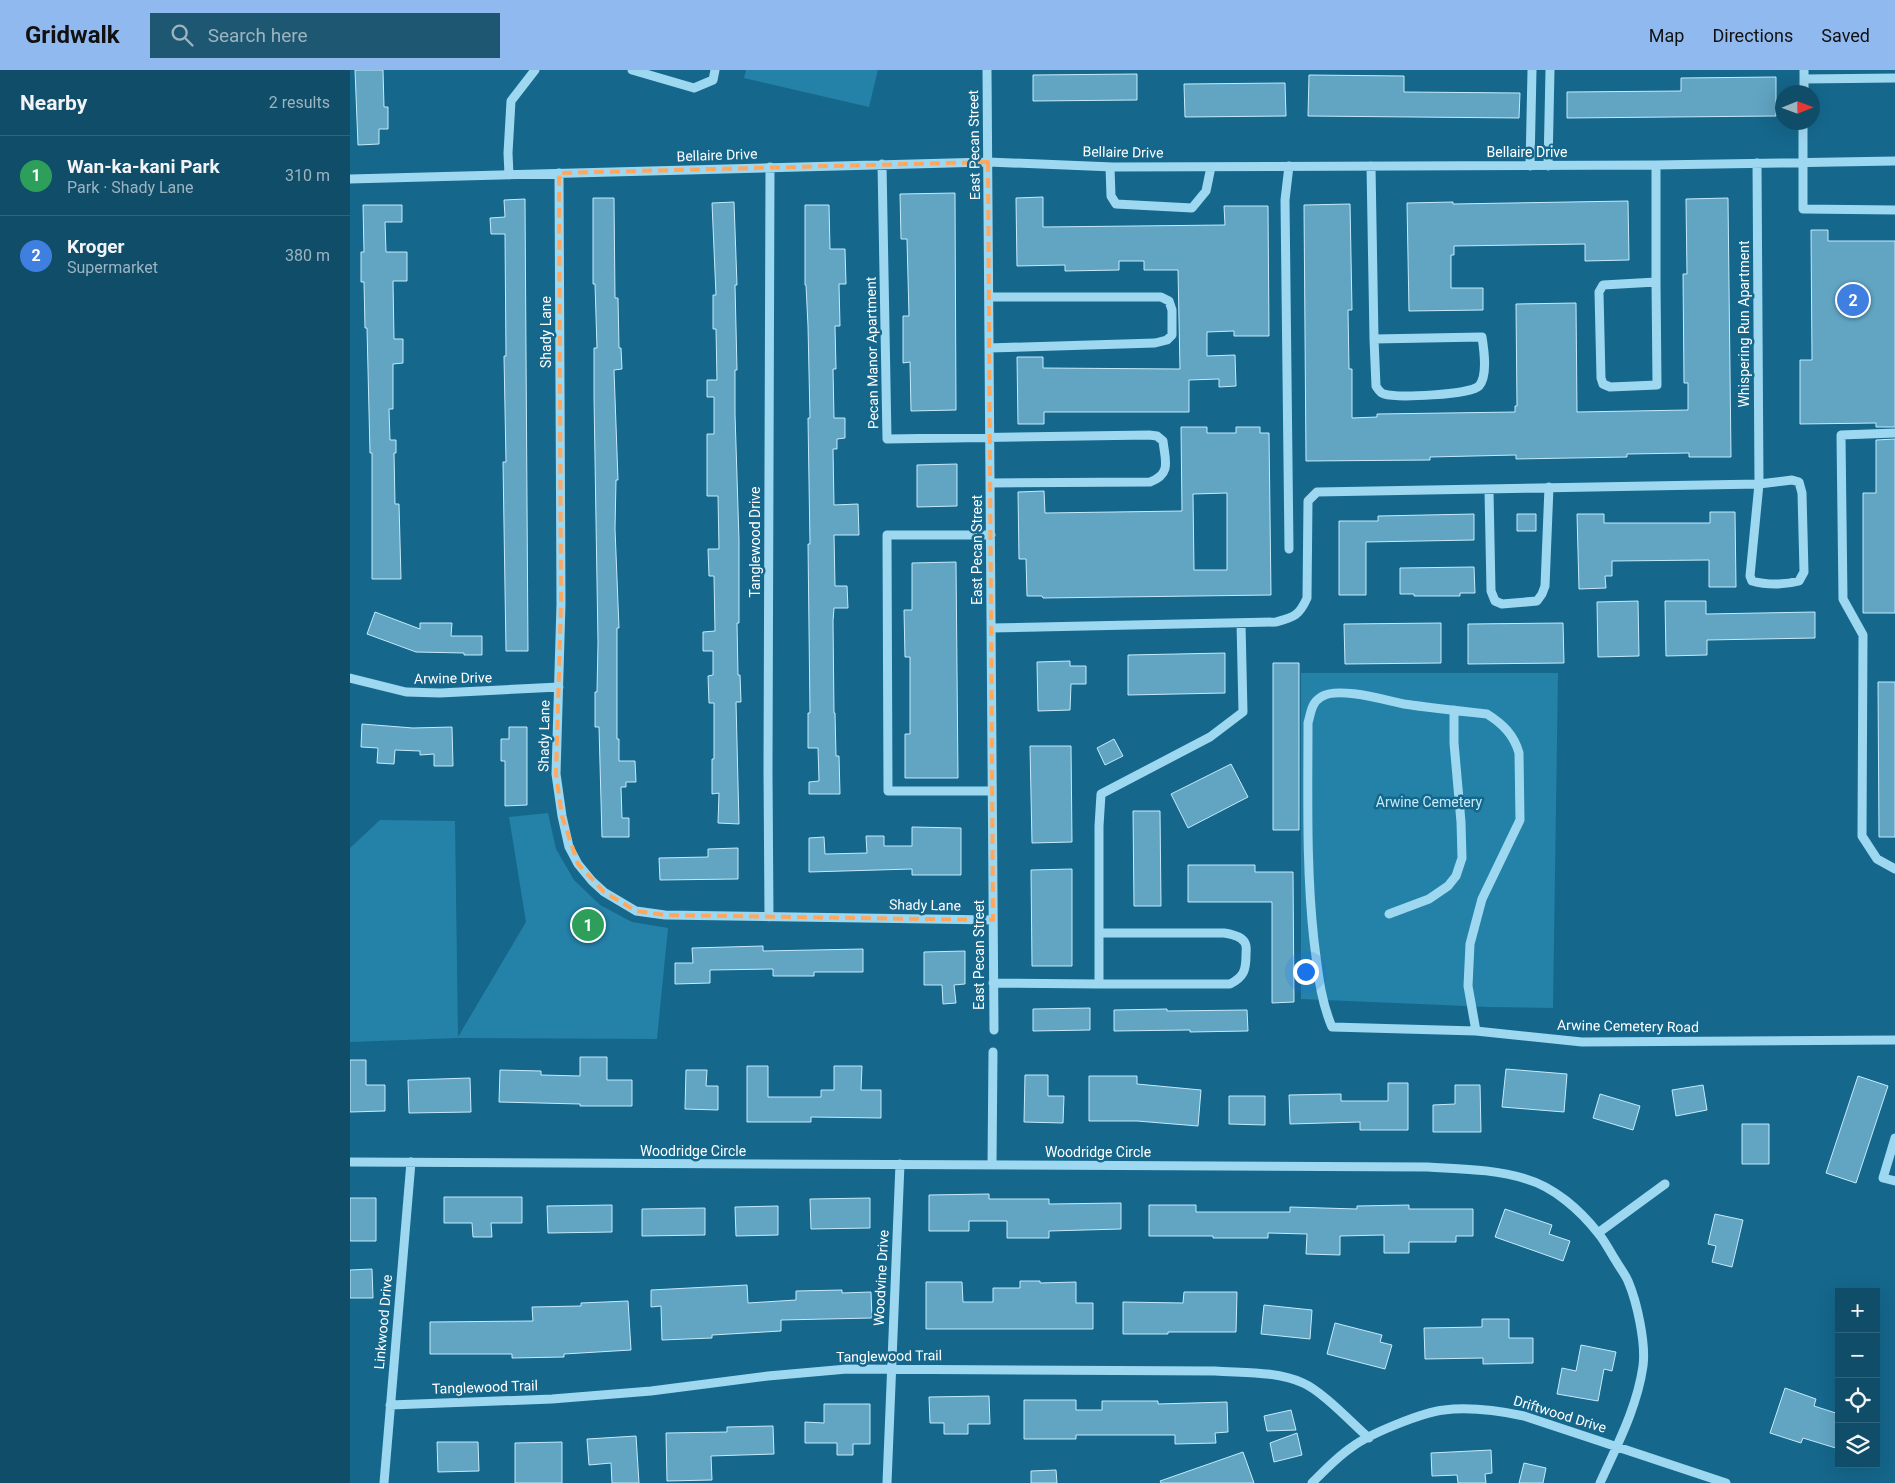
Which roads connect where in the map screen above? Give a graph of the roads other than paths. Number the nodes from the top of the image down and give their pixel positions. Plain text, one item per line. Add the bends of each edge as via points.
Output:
1 (535, 70) edge
2 (632, 70) edge
3 (715, 70) edge
4 (987, 70) edge
5 (1532, 70) edge
6 (1550, 70) edge
7 (1804, 74) edge
8 (1895, 78) edge
9 (1804, 130) edge
10 (1895, 160) edge
11 (988, 162) junction
12 (1804, 162) junction
13 (1756, 163) junction
14 (882, 164) junction
15 (1656, 165) junction
16 (1289, 166) junction
17 (1371, 166) junction
18 (1530, 166) junction
19 (1548, 166) junction
20 (770, 167) junction
21 (1110, 167) junction
22 (1211, 167) junction
23 (559, 173) junction
24 (509, 175) junction
25 (350, 179) edge
26 (1895, 210) edge
27 (1656, 282) junction
28 (989, 297) junction
29 (1374, 339) junction
30 (989, 348) junction
31 (1895, 433) edge
32 (990, 437) junction
33 (990, 483) junction
34 (1758, 484) junction
35 (1550, 487) junction
36 (1489, 490) junction
37 (990, 535) junction
38 (1289, 549) dead end
39 (1241, 623) junction
40 (991, 628) junction
41 (350, 678) edge
42 (558, 687) junction
43 (1454, 710) junction
44 (992, 791) junction
45 (1895, 869) edge
46 (1389, 914) dead end
47 (769, 917) junction
48 (993, 920) junction
49 (1099, 933) junction
50 (993, 983) junction
51 (1099, 984) junction
52 (994, 1030) dead end
53 (1476, 1031) junction
54 (1895, 1040) edge
55 (993, 1052) dead end
56 (1895, 1138) edge
57 (350, 1162) edge
58 (411, 1162) junction
59 (900, 1164) junction
60 (992, 1165) junction
61 (1895, 1181) edge
62 (1665, 1184) dead end
63 (1598, 1233) junction
64 (891, 1369) junction
65 (390, 1405) junction
66 (1369, 1438) junction
67 (1617, 1446) junction
68 (384, 1483) edge
69 (887, 1483) edge
70 (1312, 1483) edge
71 (1600, 1483) edge
72 (1726, 1483) edge

1 - 24 street via 511,100
2 - 3 street via 694,88 713,80
4 - 11 street, East Pecan Street
5 - 18 street
6 - 19 street
7 - 8 street
9 - 12 street
10 - 12 street, Bellaire Drive
11 - 14 street, Bellaire Drive
11 - 21 street, Bellaire Drive
11 - 28 street, East Pecan Street
12 - 13 street, Bellaire Drive
12 - 26 street via 1803,210
13 - 15 street, Bellaire Drive
13 - 34 street, Whispering Run Apartment
14 - 20 street, Bellaire Drive
14 - 32 street, Pecan Manor Apartment via 887,439
15 - 19 street, Bellaire Drive
15 - 27 street
16 - 17 street, Bellaire Drive
16 - 22 street, Bellaire Drive
16 - 38 street via 1285,200
17 - 18 street, Bellaire Drive
17 - 29 street
18 - 19 street, Bellaire Drive
20 - 23 street, Bellaire Drive
20 - 47 street, Tanglewood Drive
21 - 22 street, Bellaire Drive
21 - 22 street via 1111,196 1116,204 1192,208 1206,190
23 - 24 street, Bellaire Drive
23 - 42 street, Shady Lane via 561,604
24 - 25 street, Bellaire Drive
27 - 27 street via 1603,285 1599,292 1603,384 1610,387 1657,385
28 - 30 street, East Pecan Street
28 - 30 street via 1161,297 1168,301 1172,310 1172,335 1156,343
29 - 29 street via 1376,386 1382,394 1472,391 1484,378 1482,337
30 - 32 street, East Pecan Street
31 - 45 street via 1840,435 1843,599 1863,635 1862,836 1877,858
32 - 33 street, East Pecan Street
32 - 33 street via 1157,436 1163,441 1166,465 1160,479 1150,482
33 - 37 street, East Pecan Street
34 - 34 street, Whispering Run Apartment via 1752,581 1760,584 1799,581 1804,572 1799,482
34 - 35 street, Whispering Run Apartment
35 - 36 street, Whispering Run Apartment
35 - 36 street via 1542,594 1537,601 1502,604 1495,601 1491,591
36 - 39 street, Whispering Run Apartment via 1317,492 1308,500 1307,598 1302,610 1295,617 1276,622
37 - 40 street, East Pecan Street
37 - 44 street via 887,535 888,791
39 - 40 street, Whispering Run Apartment
39 - 49 street via 1244,712 1210,737 1101,794
40 - 44 street, East Pecan Street
41 - 42 street, Arwine Drive via 406,692
42 - 47 street, Shady Lane via 556,774 562,816 569,847 592,881 636,911 665,915
43 - 46 street via 1462,858 1456,876 1448,886 1429,898
43 - 53 street via 1487,714 1498,721 1512,735 1519,753 1520,820 1482,899 1470,944 1468,986
43 - 53 street, Arwine Cemetery Road via 1340,693 1322,696 1312,705 1308,723 1311,915 1319,987 1332,1027
44 - 48 street, East Pecan Street
47 - 48 street, Shady Lane
48 - 50 street, East Pecan Street
49 - 51 street
49 - 51 street via 1224,933 1246,943 1244,973 1230,984
50 - 51 street
50 - 52 street, East Pecan Street
53 - 54 street, Arwine Cemetery Road via 1582,1042
55 - 60 street
56 - 61 street via 1883,1178
57 - 58 street, Woodridge Circle
58 - 59 street, Woodridge Circle
58 - 65 street, Linkwood Drive
59 - 60 street, Woodridge Circle
59 - 64 street, Woodvine Drive
60 - 63 street, Woodridge Circle via 1476,1170 1525,1178 1539,1184 1569,1204
62 - 63 street
63 - 67 street, Woodridge Circle via 1628,1280 1644,1346 1643,1366 1630,1417
64 - 65 street, Tanglewood Trail via 787,1374 572,1397
64 - 66 street, Tanglewood Trail via 1267,1374 1304,1383
64 - 69 street, Woodvine Drive
65 - 68 street, Linkwood Drive
66 - 67 street, Driftwood Drive via 1404,1422 1443,1410 1501,1411
66 - 70 street, Driftwood Drive via 1337,1458
67 - 71 street, Woodridge Circle
67 - 72 street, Driftwood Drive

